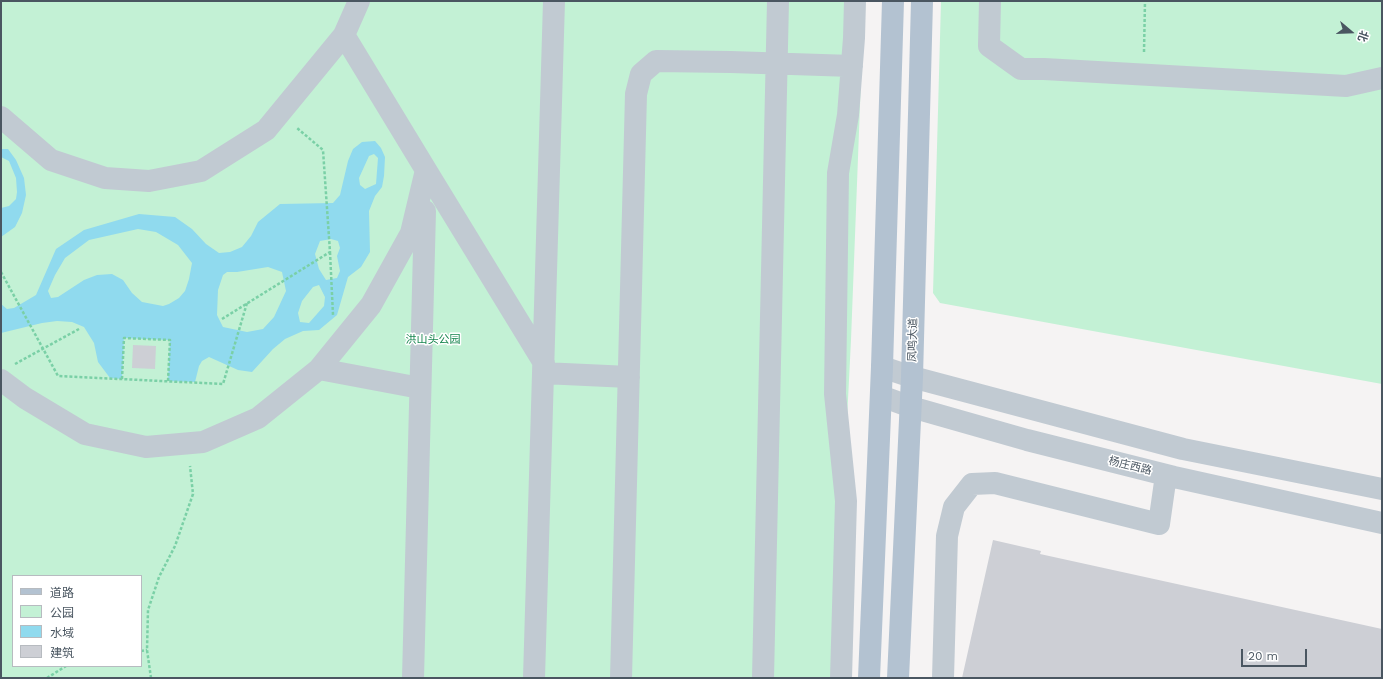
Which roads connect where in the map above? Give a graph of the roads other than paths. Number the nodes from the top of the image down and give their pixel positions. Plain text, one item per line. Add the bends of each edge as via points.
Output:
1 (359, 1) edge
2 (554, 1) edge
3 (778, 1) edge
4 (855, 1) edge
5 (893, 1) edge
6 (922, 1) edge
7 (990, 1) edge
8 (344, 35) junction
9 (852, 66) junction
10 (1382, 78) edge
11 (1, 117) edge
12 (426, 170) junction
13 (882, 367) junction
14 (543, 368) junction
15 (319, 369) junction
16 (7, 373) edge
17 (629, 377) junction
18 (912, 377) junction
19 (420, 388) junction
20 (881, 396) junction
21 (911, 407) junction
22 (1166, 475) junction
23 (1382, 489) edge
24 (1382, 523) edge
25 (413, 678) edge
26 (534, 678) edge
27 (622, 678) edge
28 (764, 678) edge
29 (841, 678) edge
30 (869, 678) edge
31 (898, 678) edge
32 (943, 678) edge

1 - 8 street
2 - 14 street
3 - 28 street
4 - 9 street
5 - 13 main road
6 - 18 main road, 凤鸣大道
7 - 10 street via 989,46 1021,69 1346,86
8 - 11 street via 266,130 201,171 149,181 105,178 51,160
8 - 12 street
9 - 17 street via 656,61 641,74 636,94
9 - 29 street via 838,180 835,394 846,501
12 - 14 street
12 - 15 street via 411,233 371,305
12 - 19 street
13 - 18 street
13 - 20 main road
14 - 17 street
14 - 26 street
15 - 16 street via 258,418 204,442 146,447 85,434 25,398
15 - 19 street
17 - 27 street
18 - 21 main road, 凤鸣大道
18 - 23 street via 1183,450
19 - 25 street
20 - 21 street, 杨庄西路
20 - 30 main road
21 - 22 street, 杨庄西路
21 - 31 main road, 凤鸣大道
22 - 24 street, 杨庄西路
22 - 32 street via 1159,524 994,483 972,484 954,507 947,536

